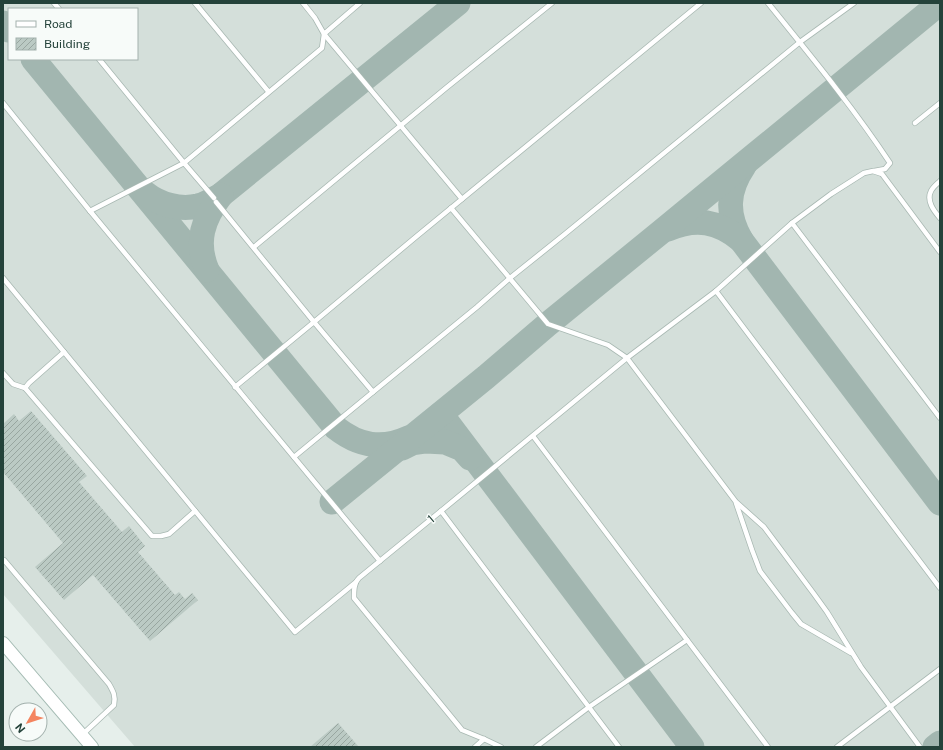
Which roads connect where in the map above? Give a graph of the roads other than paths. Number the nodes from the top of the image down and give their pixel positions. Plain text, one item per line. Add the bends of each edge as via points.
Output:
1 (196, 3) edge
2 (303, 3) edge
3 (360, 3) edge
4 (552, 3) edge
5 (701, 3) edge
6 (768, 3) edge
7 (854, 3) edge
8 (324, 34) junction
9 (800, 42) junction
10 (100, 60) edge
11 (268, 92) junction
12 (3, 103) edge
13 (940, 103) edge
14 (915, 123) dead end
15 (401, 126) junction
16 (184, 163) junction
17 (873, 171) junction
18 (940, 181) edge
19 (462, 199) junction
20 (451, 208) junction
21 (90, 211) junction
22 (940, 218) edge
23 (792, 223) junction
24 (254, 247) junction
25 (940, 252) edge
26 (3, 278) edge
27 (510, 278) junction
28 (716, 291) junction
29 (314, 322) junction
30 (64, 352) junction
31 (627, 358) junction
32 (3, 373) edge
33 (235, 386) junction
34 (25, 388) junction
35 (372, 392) junction
36 (940, 418) edge
37 (532, 436) junction
38 (294, 457) junction
39 (736, 502) junction
40 (195, 511) junction
41 (441, 511) junction
42 (3, 560) edge
43 (380, 561) junction
44 (356, 582) junction
45 (940, 588) edge
46 (687, 640) junction
47 (3, 643) edge
48 (852, 654) junction
49 (940, 669) edge
50 (589, 707) junction
51 (890, 707) junction
52 (82, 735) junction
53 (484, 739) junction
54 (92, 747) edge
55 (474, 747) edge
56 (501, 747) edge
57 (536, 747) edge
58 (619, 747) edge
59 (768, 747) edge
60 (837, 747) edge
61 (920, 747) edge

1 - 11 lane
2 - 8 lane
3 - 8 lane
4 - 15 lane
5 - 19 lane
6 - 9 lane
7 - 9 lane
8 - 11 lane via 322,48
8 - 15 lane
9 - 17 lane via 837,88 890,163 885,169
9 - 27 lane
10 - 16 lane
11 - 16 lane
12 - 21 lane
13 - 14 lane
15 - 19 lane
15 - 24 lane
16 - 21 lane
16 - 24 lane
17 - 23 lane via 864,173 831,194
17 - 25 lane via 882,174
18 - 22 lane via 931,191 930,203
19 - 20 lane
20 - 27 lane
20 - 29 lane
21 - 33 lane
23 - 28 lane
23 - 36 lane
24 - 29 lane
26 - 30 lane
27 - 31 lane via 548,324 608,345
27 - 35 lane
28 - 31 lane
28 - 45 lane
29 - 33 lane
29 - 35 lane
30 - 34 lane
30 - 40 lane
31 - 37 lane
31 - 39 lane
32 - 34 lane via 13,384
33 - 38 lane
34 - 40 lane via 152,536 169,534
35 - 38 lane
37 - 41 lane
37 - 46 lane
38 - 43 lane
39 - 48 lane via 764,528 827,612
39 - 48 lane via 760,571 792,613 801,624
40 - 44 lane, 1 via 295,632
41 - 43 lane, 1
41 - 50 lane, 1
42 - 52 lane via 114,692 114,705
43 - 44 lane, 1
44 - 53 lane via 354,598 462,730
46 - 50 lane
46 - 59 lane
47 - 52 main road
48 - 51 lane
49 - 51 lane
50 - 57 lane
50 - 58 lane, 1
51 - 60 lane
51 - 61 lane
52 - 54 main road
53 - 55 lane
53 - 56 lane

